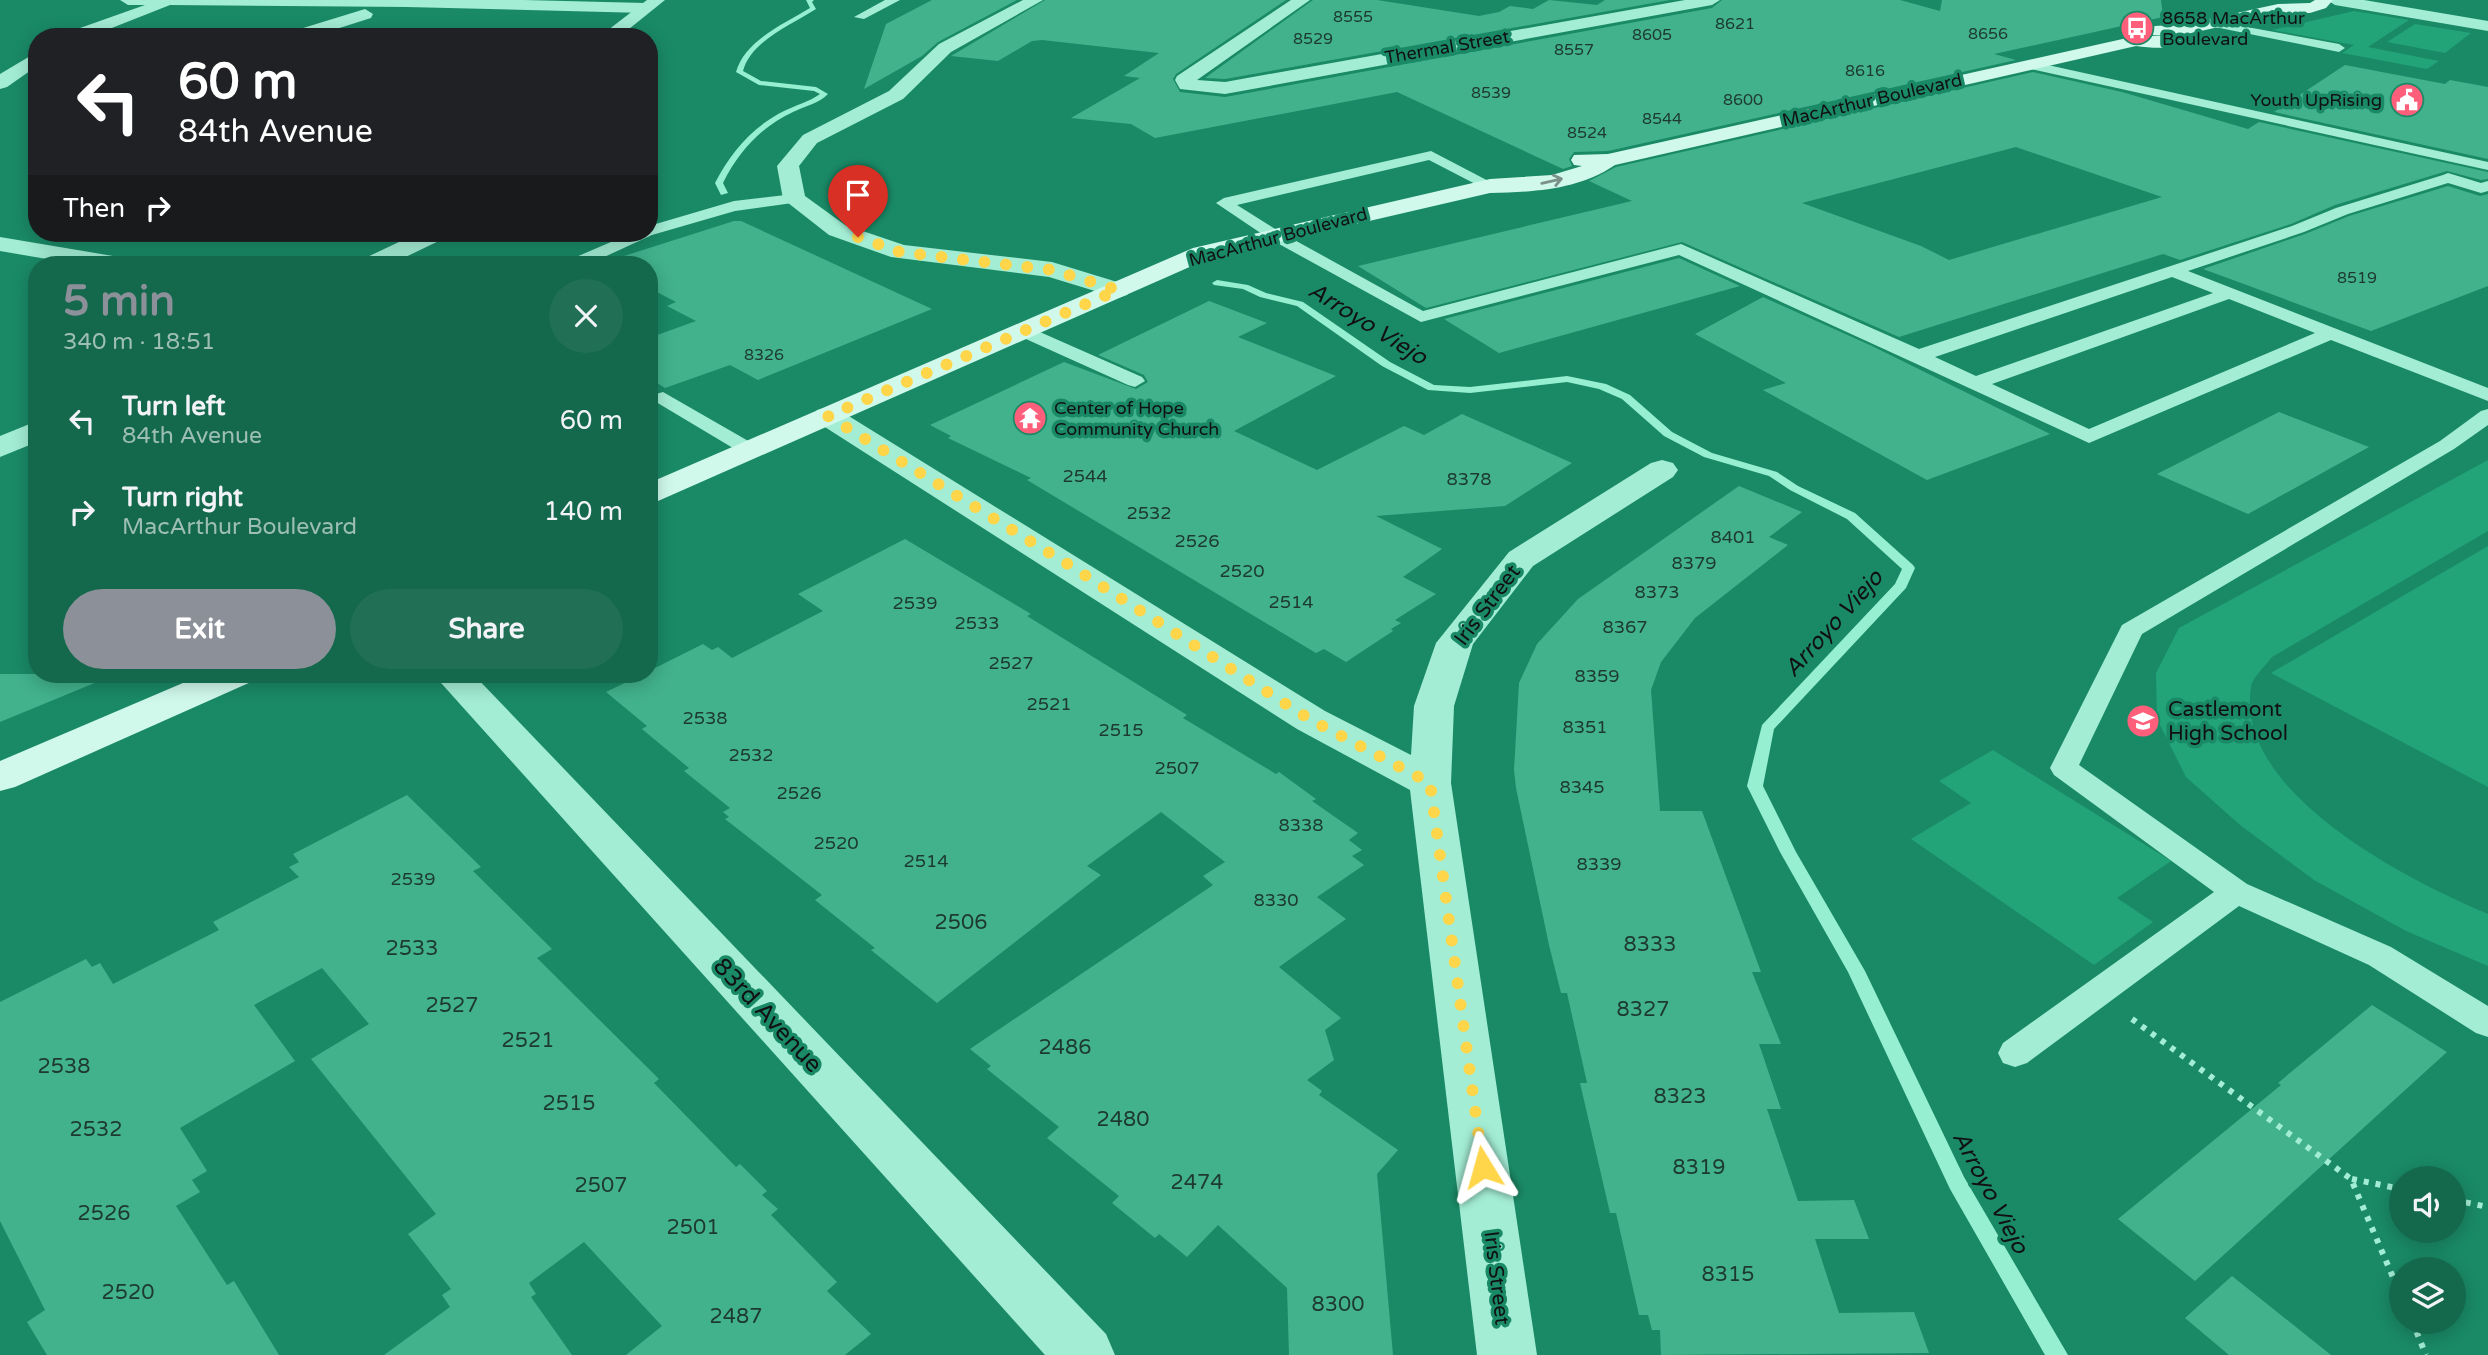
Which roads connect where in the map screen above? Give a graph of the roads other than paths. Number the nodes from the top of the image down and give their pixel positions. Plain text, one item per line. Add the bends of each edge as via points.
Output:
1 (128, 0) edge
2 (173, 0) edge
3 (894, 0) edge
4 (1035, 0) edge
5 (1302, 0) edge
6 (1712, 0) edge
7 (2325, 0) edge
8 (2335, 0) edge
9 (411, 1) edge
10 (651, 4) edge
11 (2286, 5) edge
12 (860, 17) dead end
13 (2214, 24) junction
14 (2488, 26) edge
15 (97, 28) edge
16 (322, 28) edge
17 (620, 28) edge
18 (2339, 48) dead end
19 (28, 63) edge
20 (2030, 65) junction
21 (0, 83) edge
22 (2488, 166) edge
23 (1490, 186) junction
24 (2486, 188) edge
25 (794, 199) junction
26 (658, 229) edge
27 (1274, 235) junction
28 (29, 242) edge
29 (418, 242) edge
30 (624, 242) edge
31 (7, 249) edge
32 (59, 256) edge
33 (389, 256) edge
34 (593, 256) edge
35 (2172, 271) junction
36 (1118, 290) junction
37 (2230, 293) junction
38 (1024, 331) junction
39 (2331, 332) junction
40 (1918, 356) junction
41 (1135, 381) dead end
42 (1975, 383) junction
43 (2488, 395) edge
44 (663, 398) dead end
45 (2488, 415) edge
46 (828, 416) junction
47 (28, 434) edge
48 (0, 448) edge
49 (750, 450) junction
50 (1662, 470) dead end
51 (658, 491) edge
52 (216, 683) edge
53 (460, 683) edge
54 (0, 777) edge
55 (1430, 783) junction
56 (2236, 892) junction
57 (2488, 1023) edge
58 (2015, 1054) dead end
59 (1085, 1355) edge
60 (1507, 1355) edge

1 - 2 street
2 - 9 street
2 - 15 street
3 - 12 lane
4 - 25 street via 945,48 896,95 810,139 788,166
5 - 6 street, Thermal Street via 1184,80 1186,85 1225,88
7 - 11 main road, MacArthur Boulevard via 2307,9
8 - 14 street
9 - 10 street
9 - 16 street
10 - 17 street
11 - 13 main road, MacArthur Boulevard
13 - 18 lane
13 - 20 main road, MacArthur Boulevard via 2177,32 2181,39 2136,41
19 - 21 street
20 - 22 lane
20 - 23 main road, MacArthur Boulevard via 1608,160 1593,172 1539,184
23 - 27 main road, MacArthur Boulevard
23 - 27 lane via 1431,155 1224,203
24 - 35 lane via 2448,178
25 - 26 lane via 734,206
25 - 36 street via 837,230 900,252 1052,270
27 - 36 main road, MacArthur Boulevard via 1202,253
27 - 40 lane via 1421,317 1681,249
28 - 31 street
29 - 33 street
30 - 34 lane
31 - 32 street
35 - 37 lane
35 - 40 lane
36 - 38 main road, MacArthur Boulevard
37 - 39 lane
37 - 42 lane
38 - 41 lane
38 - 46 main road, MacArthur Boulevard
39 - 42 lane via 2089,437
39 - 43 lane
40 - 42 lane
44 - 49 lane
45 - 56 lane via 2446,446 2132,630 2064,768
46 - 49 main road, MacArthur Boulevard
46 - 55 street via 1311,720
47 - 48 street
49 - 51 main road, MacArthur Boulevard
50 - 55 street, Iris Street via 1521,559 1455,643 1434,706
52 - 54 main road
53 - 59 street, 83rd Avenue
55 - 60 street, Iris Street
56 - 57 lane via 2380,956
56 - 58 lane

